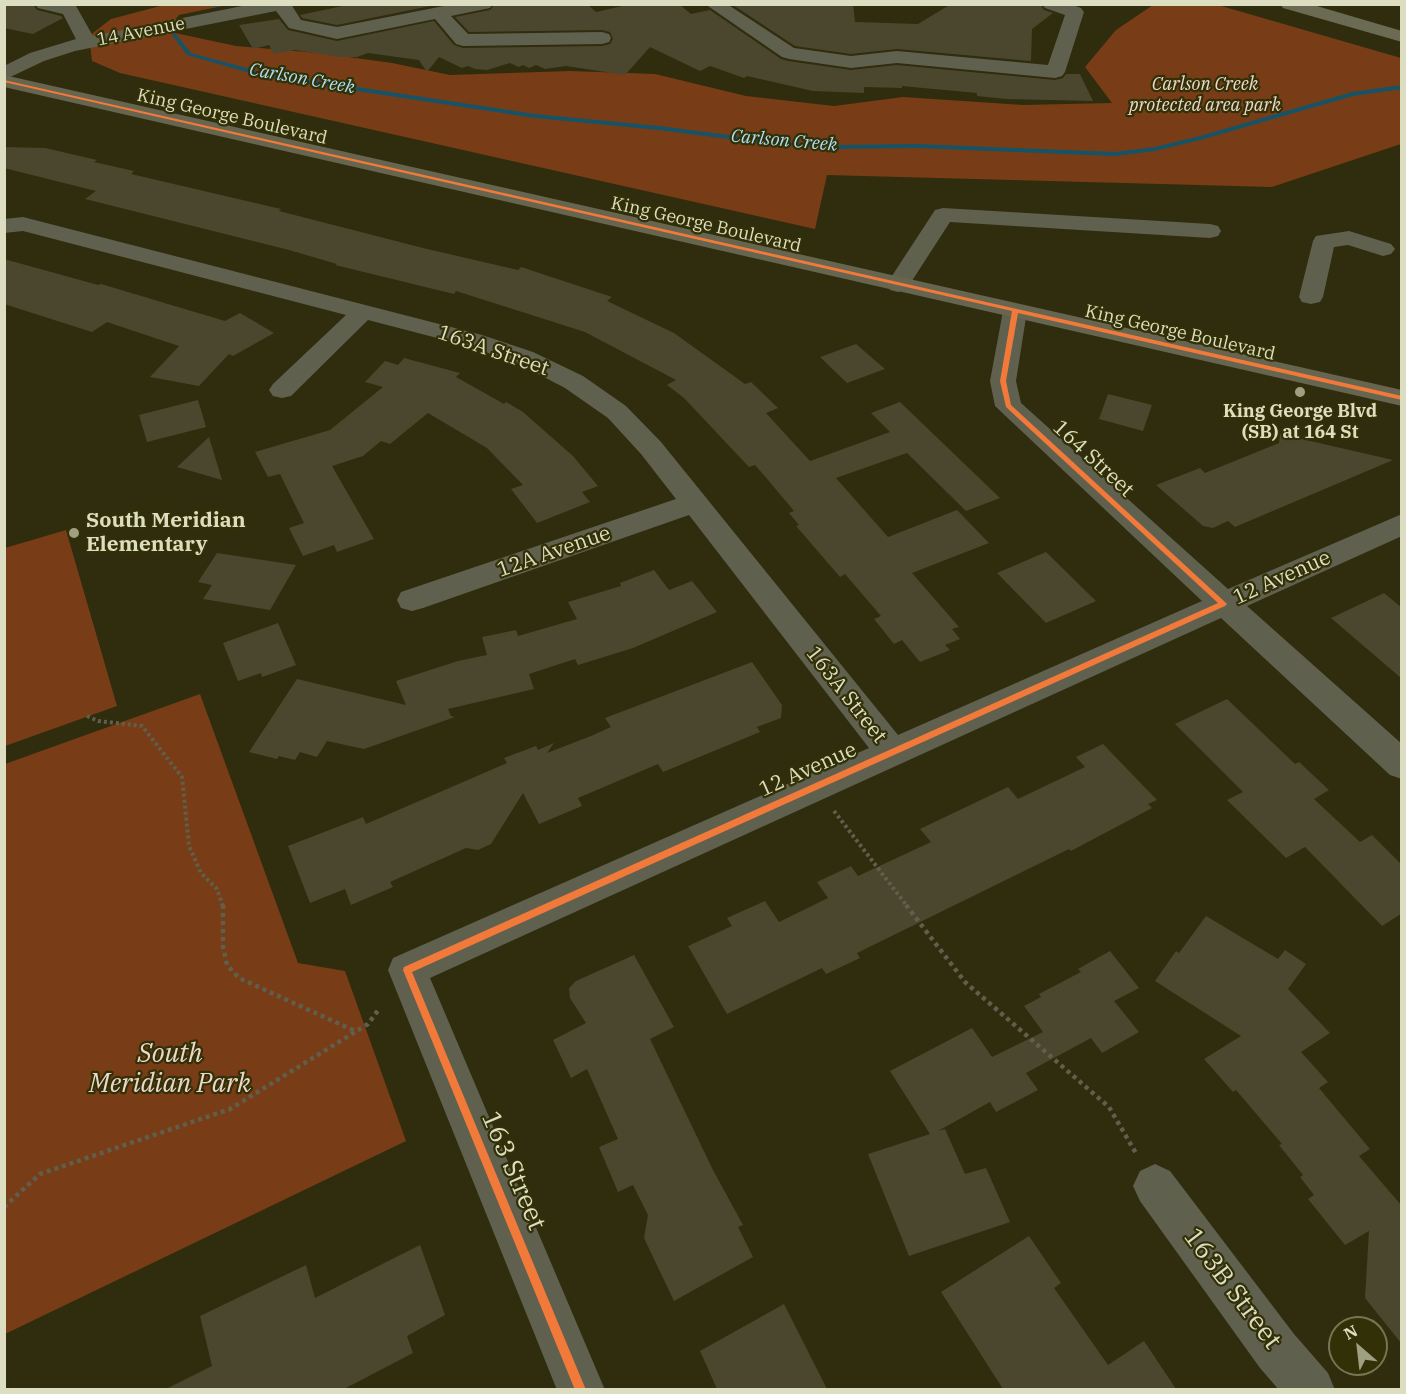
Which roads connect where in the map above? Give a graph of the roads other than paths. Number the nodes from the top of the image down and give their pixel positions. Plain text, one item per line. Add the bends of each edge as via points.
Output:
1 (44, 4) edge
2 (484, 4) edge
3 (714, 4) edge
4 (1052, 4) edge
5 (1289, 4) edge
6 (281, 5) edge
7 (439, 13) junction
8 (1401, 37) edge
9 (602, 38) dead end
10 (87, 42) junction
11 (4, 74) edge
12 (4, 81) edge
13 (4, 226) edge
14 (1210, 231) dead end
15 (1383, 249) dead end
16 (898, 285) junction
17 (1311, 297) dead end
18 (1015, 311) junction
19 (363, 312) junction
20 (282, 390) dead end
21 (1401, 398) edge
22 (695, 503) junction
23 (1401, 524) edge
24 (412, 600) dead end
25 (1223, 604) junction
26 (892, 752) junction
27 (1401, 765) edge
28 (406, 970) joint
29 (1155, 1186) road end
30 (581, 1389) edge
31 (1311, 1389) edge

1 - 10 street via 70,10
2 - 7 street
3 - 4 street via 789,53 851,62 897,57 1055,72 1075,12
5 - 8 highway
6 - 7 street via 295,24 337,33
6 - 10 street, 14 Avenue
7 - 9 street via 463,40
10 - 11 street, 14 Avenue via 37,57
12 - 16 main road, King George Boulevard
13 - 19 street, 163A Street via 23,224
14 - 16 street via 943,215
15 - 17 street via 1349,238 1324,241
16 - 18 main road, King George Boulevard
18 - 21 main road, King George Boulevard
18 - 25 street, 164 Street via 1003,381 1008,406
19 - 20 street
19 - 22 street, 163A Street via 473,340 574,381 617,412
22 - 24 street, 12A Avenue
22 - 26 street, 163A Street
23 - 25 street, 12 Avenue
25 - 26 street, 12 Avenue
25 - 27 street, 164 Street
26 - 28 street, 12 Avenue
28 - 30 street, 163 Street
29 - 31 street, 163B Street via 1277,1351

